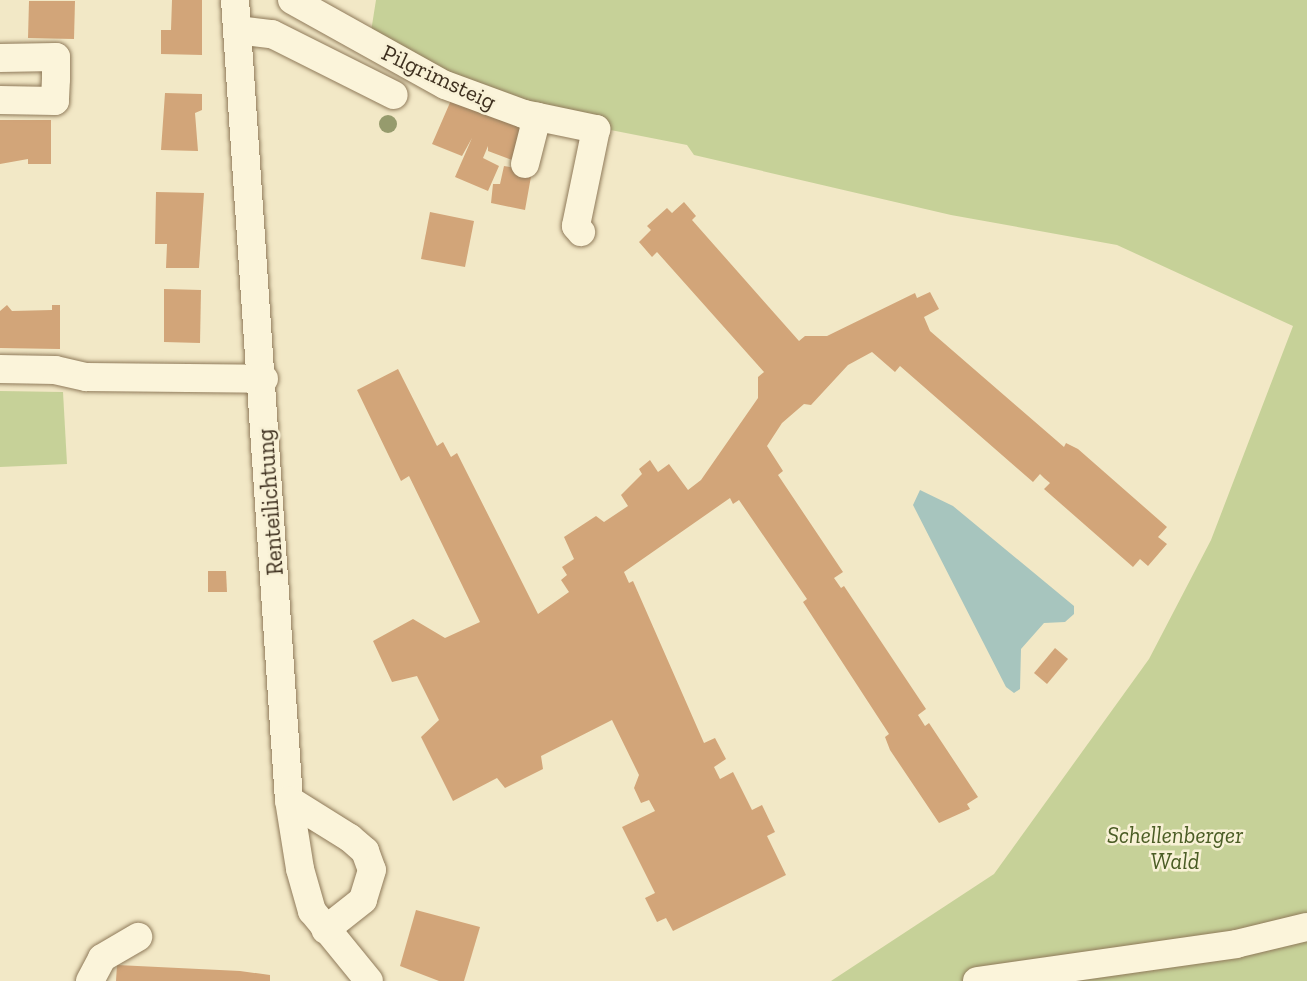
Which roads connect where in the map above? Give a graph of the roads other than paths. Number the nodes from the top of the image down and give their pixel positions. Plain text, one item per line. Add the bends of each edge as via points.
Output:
1 (235, 0) edge
2 (292, 0) edge
3 (237, 30) junction
4 (0, 58) edge
5 (394, 95) dead end
6 (0, 100) edge
7 (537, 117) junction
8 (525, 164) dead end
9 (581, 232) dead end
10 (0, 369) edge
11 (264, 379) junction
12 (289, 800) junction
13 (1307, 927) edge
14 (326, 930) junction
15 (138, 937) dead end
16 (90, 981) edge
17 (369, 981) edge
18 (976, 981) edge

1 - 3 street, Renteilichtung
2 - 7 street, Pilgrimsteig via 445,85
3 - 5 street via 272,34
3 - 11 street, Renteilichtung
4 - 6 street via 56,57 55,100
7 - 8 street
7 - 9 street, Pilgrimsteig via 596,129 576,226
10 - 11 street via 55,370 86,377
11 - 12 street, Renteilichtung
12 - 14 street, Renteilichtung via 304,890
12 - 14 street via 351,838 365,851 372,870 363,900
13 - 18 street via 1236,944
14 - 17 street, Renteilichtung
15 - 16 street via 102,958

